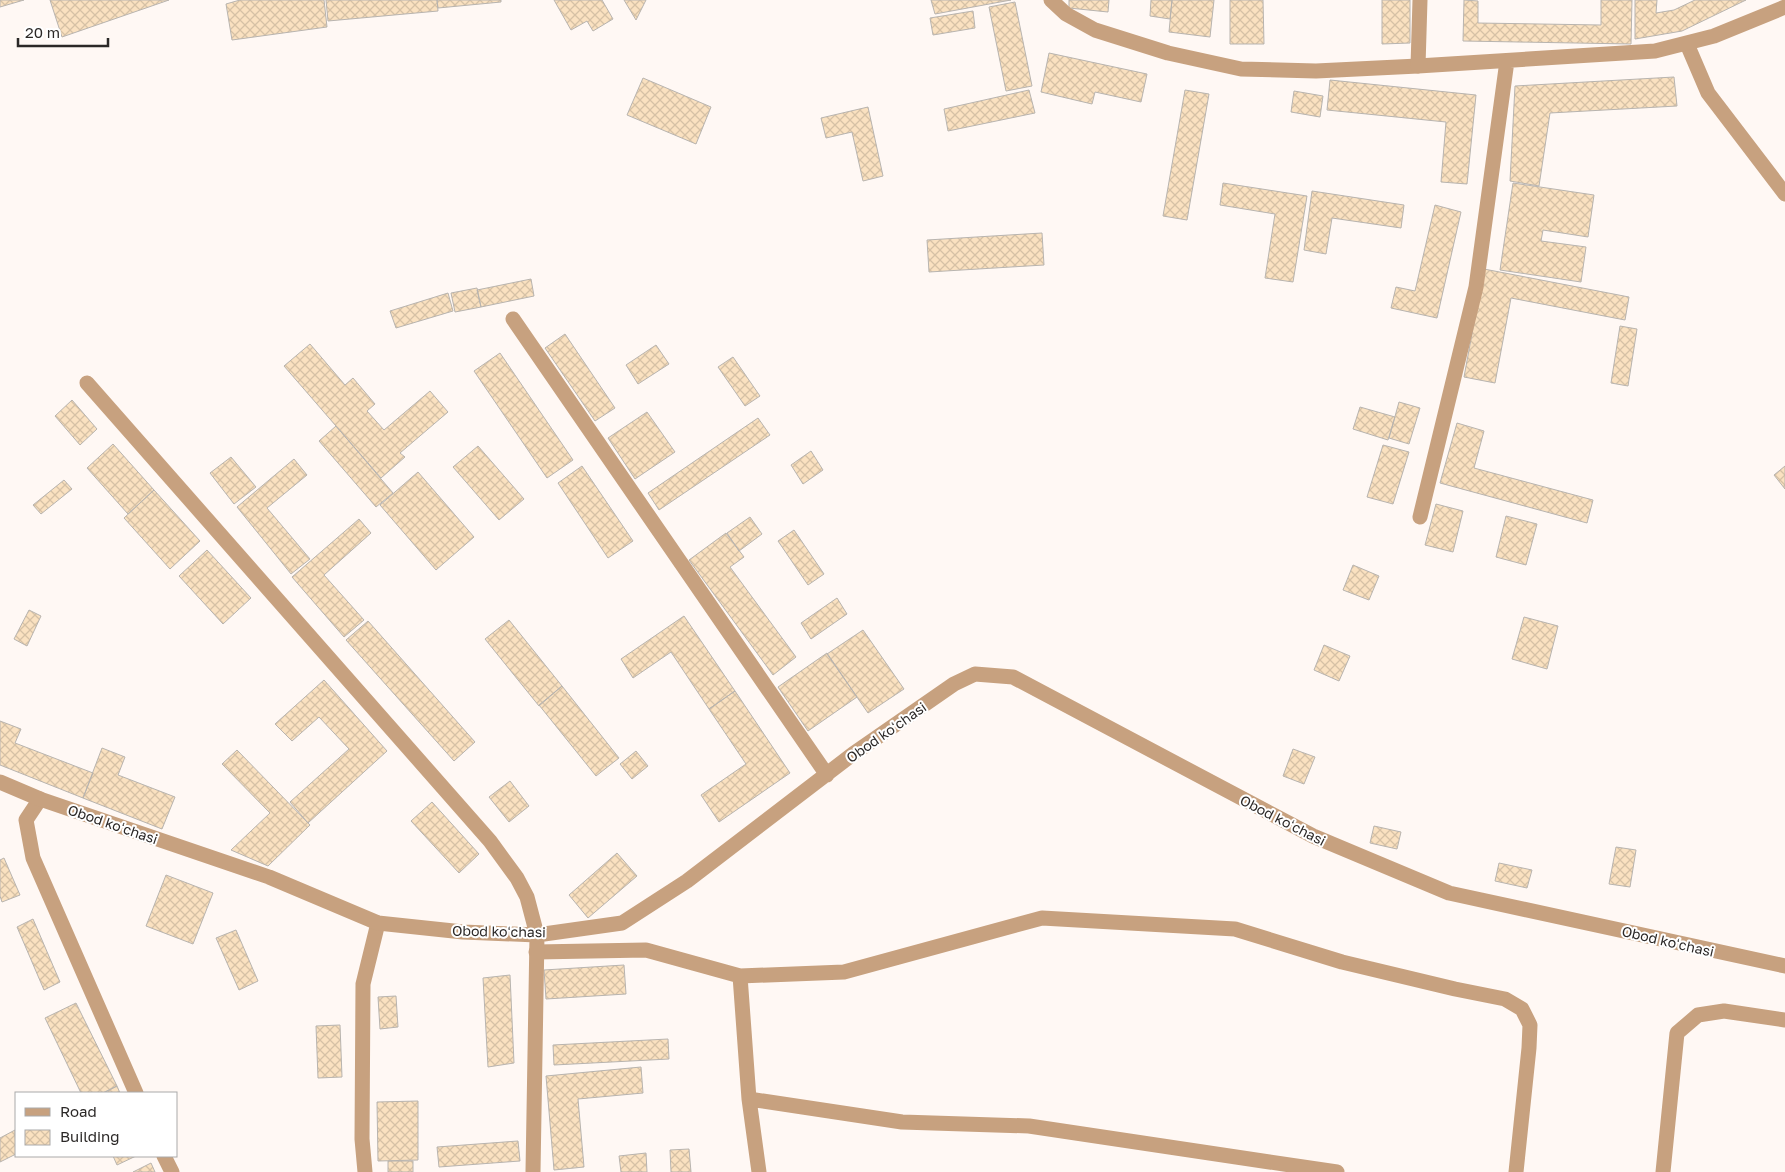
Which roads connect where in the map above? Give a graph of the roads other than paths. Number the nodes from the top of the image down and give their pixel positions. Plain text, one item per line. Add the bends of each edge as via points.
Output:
1 (1051, 0) edge
2 (1420, 0) edge
3 (1785, 7) edge
4 (1687, 44) junction
5 (1507, 61) junction
6 (1418, 66) junction
7 (1785, 194) edge
8 (513, 319) dead end
9 (87, 384) dead end
10 (1420, 517) dead end
11 (826, 774) junction
12 (0, 782) edge
13 (40, 799) junction
14 (378, 923) junction
15 (537, 935) junction
16 (536, 952) junction
17 (1785, 966) edge
18 (740, 976) junction
19 (1785, 1020) edge
20 (136, 1092) edge
21 (749, 1100) junction
22 (164, 1157) edge
23 (172, 1172) edge
24 (365, 1172) edge
25 (533, 1172) edge
26 (759, 1172) edge
27 (1337, 1172) edge
28 (1516, 1172) edge
29 (1663, 1172) edge

1 - 6 street via 1066,14 1095,30 1168,53 1241,69 1316,71
2 - 6 street
3 - 4 street
4 - 5 street via 1655,51
4 - 7 street via 1708,92
5 - 6 street
5 - 10 street via 1476,287
8 - 11 street
9 - 15 street via 490,841 527,897
11 - 15 street, Obod koʻchasi via 687,881 622,923
11 - 17 street, Obod koʻchasi via 954,684 975,674 1013,678 1313,836 1449,892
12 - 13 street, Obod koʻchasi
13 - 14 street, Obod koʻchasi via 269,877
13 - 20 street via 26,820 33,858
14 - 15 street, Obod koʻchasi via 463,932
14 - 24 street via 363,984 362,1130
15 - 16 street
16 - 18 street via 646,950
16 - 25 street
18 - 21 street
18 - 28 street via 844,972 1042,918 1235,929 1342,962 1505,999 1522,1009 1530,1025
19 - 29 street via 1724,1011 1698,1015 1677,1032
21 - 26 street
21 - 27 street via 902,1122 1029,1126
22 - 23 street

